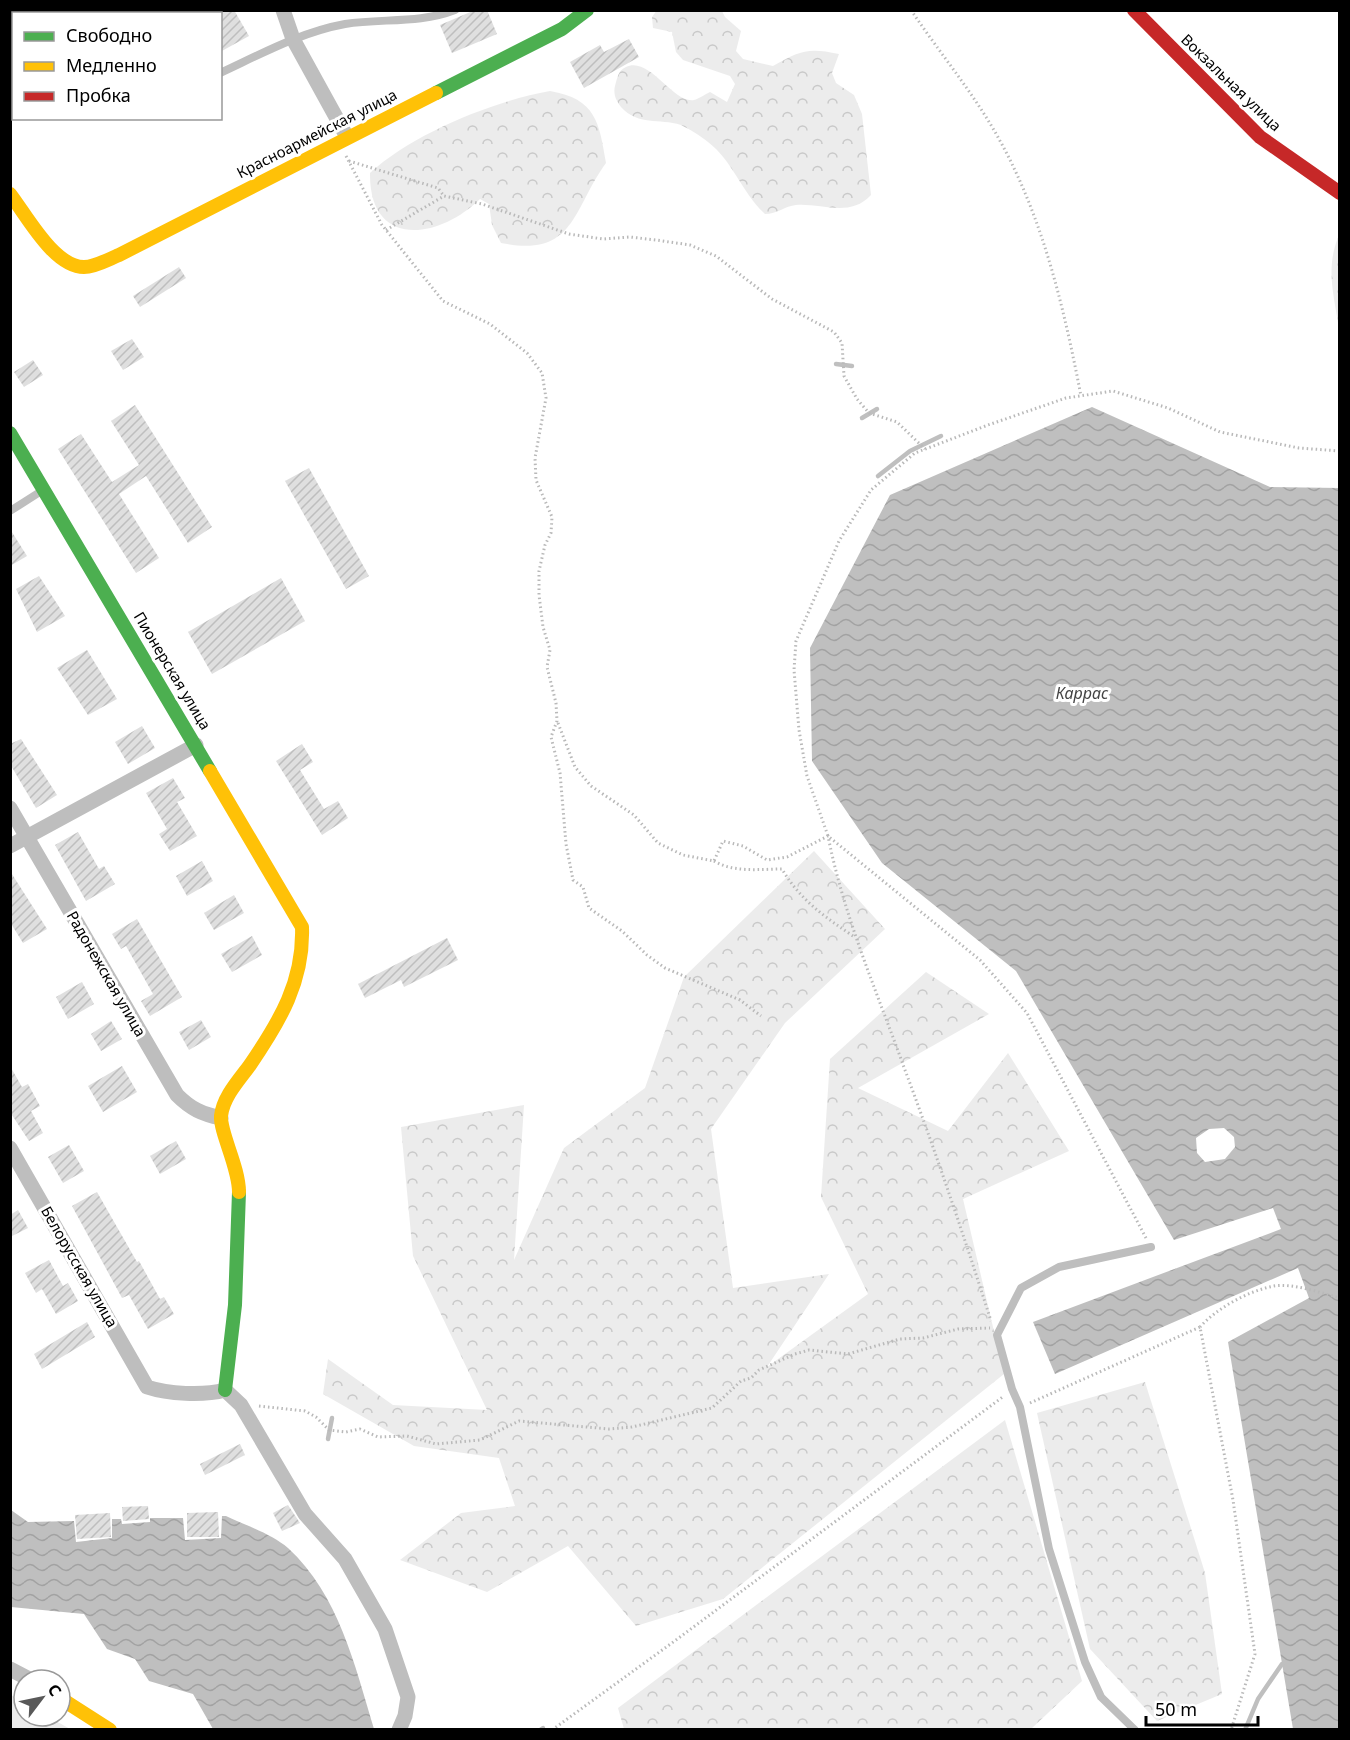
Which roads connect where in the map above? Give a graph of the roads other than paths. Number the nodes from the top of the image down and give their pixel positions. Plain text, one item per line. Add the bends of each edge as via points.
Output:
1 (283, 10) edge
2 (455, 10) edge
3 (587, 10) edge
4 (1134, 10) edge
5 (293, 39) junction
6 (222, 72) edge
7 (342, 140) junction
8 (1340, 193) edge
9 (12, 198) edge
10 (10, 433) edge
11 (44, 489) junction
12 (10, 511) edge
13 (196, 745) junction
14 (10, 808) edge
15 (27, 838) junction
16 (10, 846) edge
17 (220, 1118) junction
18 (10, 1148) edge
19 (1151, 1247) road end
20 (225, 1390) junction
21 (72, 1706) edge
22 (110, 1730) edge
23 (399, 1730) edge
24 (1136, 1730) edge

1 - 5 street
2 - 5 lane via 435,18 345,24
3 - 7 street, Красноармейская улица via 562,29
4 - 8 street, Вокзальная улица via 1260,137
5 - 6 lane
5 - 7 street
7 - 9 street, Красноармейская улица via 119,255 86,267 69,265 58,257
10 - 11 street, Пионерская улица
11 - 12 lane
11 - 13 street, Пионерская улица
13 - 15 street
13 - 17 street, Пионерская улица via 302,927 305,946 288,1002 225,1101
14 - 15 street, Радонежская улица
15 - 16 street
15 - 17 street, Радонежская улица via 177,1095 201,1114
17 - 20 street via 239,1188 235,1305
18 - 20 street, Белорусская улица via 147,1386 194,1392
19 - 24 lane via 1059,1267 1021,1288 997,1335 1020,1407 1049,1549 1085,1662 1101,1697
20 - 23 street via 241,1405 305,1514 345,1559 385,1629 408,1696
21 - 22 street

